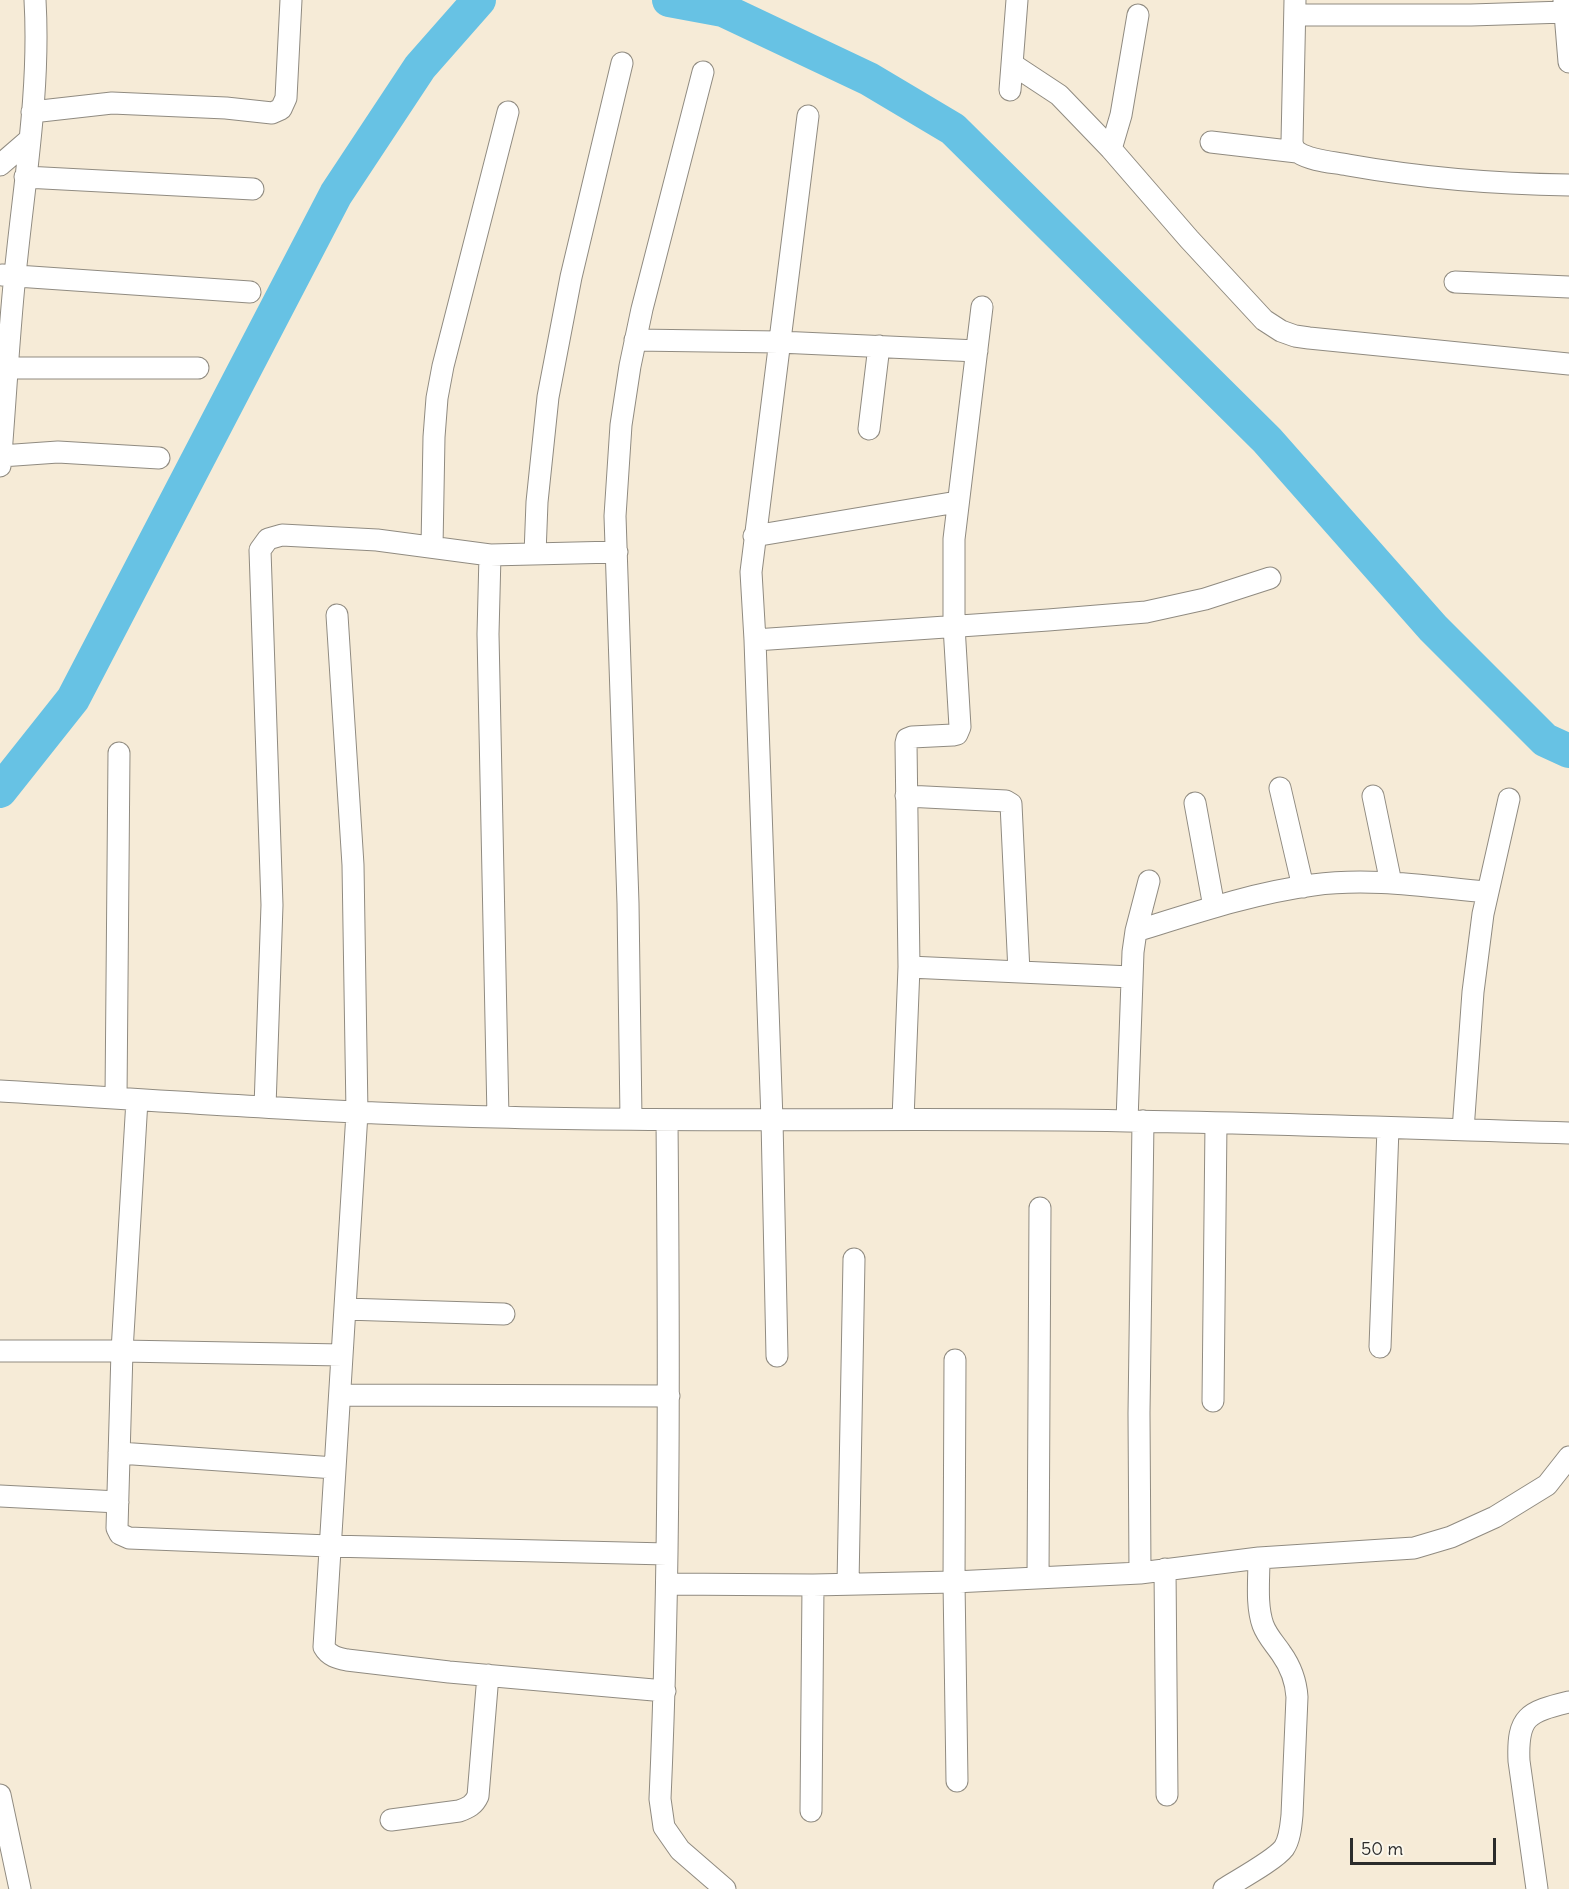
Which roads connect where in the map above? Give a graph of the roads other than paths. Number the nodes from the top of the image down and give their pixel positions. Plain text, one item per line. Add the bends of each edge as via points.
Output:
1 (35, 0) edge
2 (291, 0) edge
3 (1017, 0) edge
4 (1565, 6) edge
5 (1295, 8) edge
6 (1138, 15) dead end
7 (1569, 62) edge
8 (622, 63) dead end
9 (1012, 64) junction
10 (703, 72) dead end
11 (1010, 90) dead end
12 (32, 112) junction
13 (508, 112) dead end
14 (808, 116) dead end
15 (29, 140) junction
16 (1211, 142) dead end
17 (1111, 149) junction
18 (1297, 152) junction
19 (0, 165) edge
20 (25, 177) junction
21 (1569, 185) edge
22 (253, 189) dead end
23 (7, 276) edge
24 (1455, 282) dead end
25 (1569, 287) edge
26 (250, 292) dead end
27 (982, 307) dead end
28 (635, 340) junction
29 (779, 342) junction
30 (879, 346) junction
31 (977, 351) junction
32 (1569, 364) edge
33 (4, 368) edge
34 (198, 368) dead end
35 (869, 429) dead end
36 (159, 458) dead end
37 (0, 461) edge
38 (957, 502) junction
39 (754, 536) junction
40 (432, 547) junction
41 (616, 552) junction
42 (535, 554) junction
43 (490, 555) junction
44 (1270, 578) dead end
45 (337, 615) dead end
46 (954, 626) junction
47 (755, 640) junction
48 (120, 753) dead end
49 (1280, 788) dead end
50 (906, 796) junction
51 (1372, 796) dead end
52 (1509, 799) dead end
53 (1195, 803) dead end
54 (1149, 881) dead end
55 (1391, 883) junction
56 (1303, 887) junction
57 (1487, 892) junction
58 (1214, 907) junction
59 (1136, 931) junction
60 (909, 968) junction
61 (1019, 972) junction
62 (1131, 977) junction
63 (0, 1090) edge
64 (127, 1099) junction
65 (265, 1107) junction
66 (357, 1113) junction
67 (498, 1118) junction
68 (631, 1119) junction
69 (903, 1119) junction
70 (667, 1120) junction
71 (772, 1120) junction
72 (1135, 1121) junction
73 (1216, 1123) junction
74 (1388, 1128) junction
75 (1463, 1130) junction
76 (1569, 1133) edge
77 (1040, 1208) dead end
78 (854, 1259) dead end
79 (345, 1309) junction
80 (504, 1314) dead end
81 (1380, 1347) dead end
82 (0, 1351) edge
83 (122, 1351) junction
84 (342, 1355) junction
85 (777, 1356) dead end
86 (955, 1360) dead end
87 (340, 1395) junction
88 (669, 1396) junction
89 (1214, 1401) dead end
90 (119, 1453) junction
91 (1569, 1457) edge
92 (335, 1468) junction
93 (0, 1496) edge
94 (118, 1502) junction
95 (329, 1546) junction
96 (667, 1554) junction
97 (1259, 1558) junction
98 (1165, 1569) junction
99 (1140, 1572) junction
100 (1038, 1578) junction
101 (954, 1582) junction
102 (667, 1584) junction
103 (848, 1584) junction
104 (813, 1585) junction
105 (488, 1675) junction
106 (665, 1691) junction
107 (1569, 1702) edge
108 (957, 1781) dead end
109 (0, 1795) edge
110 (1167, 1796) dead end
111 (810, 1811) dead end
112 (391, 1820) dead end
113 (20, 1889) edge
114 (725, 1889) edge
115 (1224, 1889) edge
116 (1537, 1889) edge

1 - 12 street via 36,77
2 - 12 street via 285,98 281,109 272,113 112,103
3 - 9 street
4 - 5 street
4 - 7 street
5 - 18 street via 1292,142
6 - 17 street via 1121,115
8 - 42 street via 571,277 548,397
9 - 11 street
9 - 17 street via 1059,95
10 - 28 street
12 - 15 street
13 - 40 street via 437,398
14 - 29 street
15 - 19 street
15 - 20 street
16 - 18 street
17 - 32 street via 1264,320 1281,331 1295,336
18 - 21 street via 1381,171 1496,183
20 - 22 street
20 - 23 street
23 - 26 street
23 - 33 street
24 - 25 street
27 - 31 street
28 - 29 street
28 - 41 street via 621,425
29 - 30 street
29 - 39 street
30 - 31 street
30 - 35 street
31 - 38 street
33 - 34 street
33 - 37 street
36 - 37 street via 58,452
38 - 39 street
38 - 46 street
39 - 47 street via 751,572
40 - 43 street
40 - 65 street via 282,535 267,539 260,550 272,905
41 - 42 street
41 - 68 street
42 - 43 street
43 - 67 street via 488,634
44 - 46 street via 1146,612
45 - 66 street via 353,866
46 - 47 street
46 - 50 street via 960,727 957,734 907,739
47 - 71 street
48 - 64 street
49 - 56 street
50 - 60 street
50 - 61 street via 1011,804
51 - 55 street
52 - 57 street
53 - 58 street
54 - 59 street
55 - 56 street
55 - 57 street
56 - 58 street
57 - 75 street via 1473,992
58 - 59 street
59 - 62 street
60 - 61 street
60 - 69 street
61 - 62 street
62 - 72 street
63 - 64 street
64 - 65 street
64 - 83 street
65 - 66 street
66 - 67 street
66 - 79 street
67 - 68 street
68 - 70 street
69 - 71 street
69 - 72 street
70 - 71 street
70 - 88 street
71 - 85 street
72 - 73 street
72 - 99 street
73 - 74 street
73 - 89 street
74 - 75 street
74 - 81 street
75 - 76 street
77 - 100 street
78 - 103 street
79 - 80 street
79 - 84 street
82 - 83 street
83 - 84 street
83 - 90 street
84 - 87 street
86 - 101 street
87 - 88 street
87 - 92 street
88 - 96 street
90 - 92 street
90 - 94 street
91 - 97 street via 1547,1485 1451,1537 1414,1548
92 - 95 street
93 - 94 street
94 - 95 street via 117,1528 129,1538
95 - 96 street
95 - 105 street via 324,1647 328,1653 347,1660
96 - 102 street
97 - 98 street
97 - 115 street via 1263,1625 1293,1673 1296,1685 1292,1815 1284,1848
98 - 99 street
98 - 110 street
99 - 100 street
100 - 101 street
101 - 103 street
101 - 108 street
102 - 104 street
102 - 106 street
103 - 104 street
104 - 111 street
105 - 106 street
105 - 112 street via 476,1802 459,1811
106 - 114 street via 660,1799 664,1827 680,1850
107 - 116 street via 1529,1716 1518,1741
109 - 113 street

